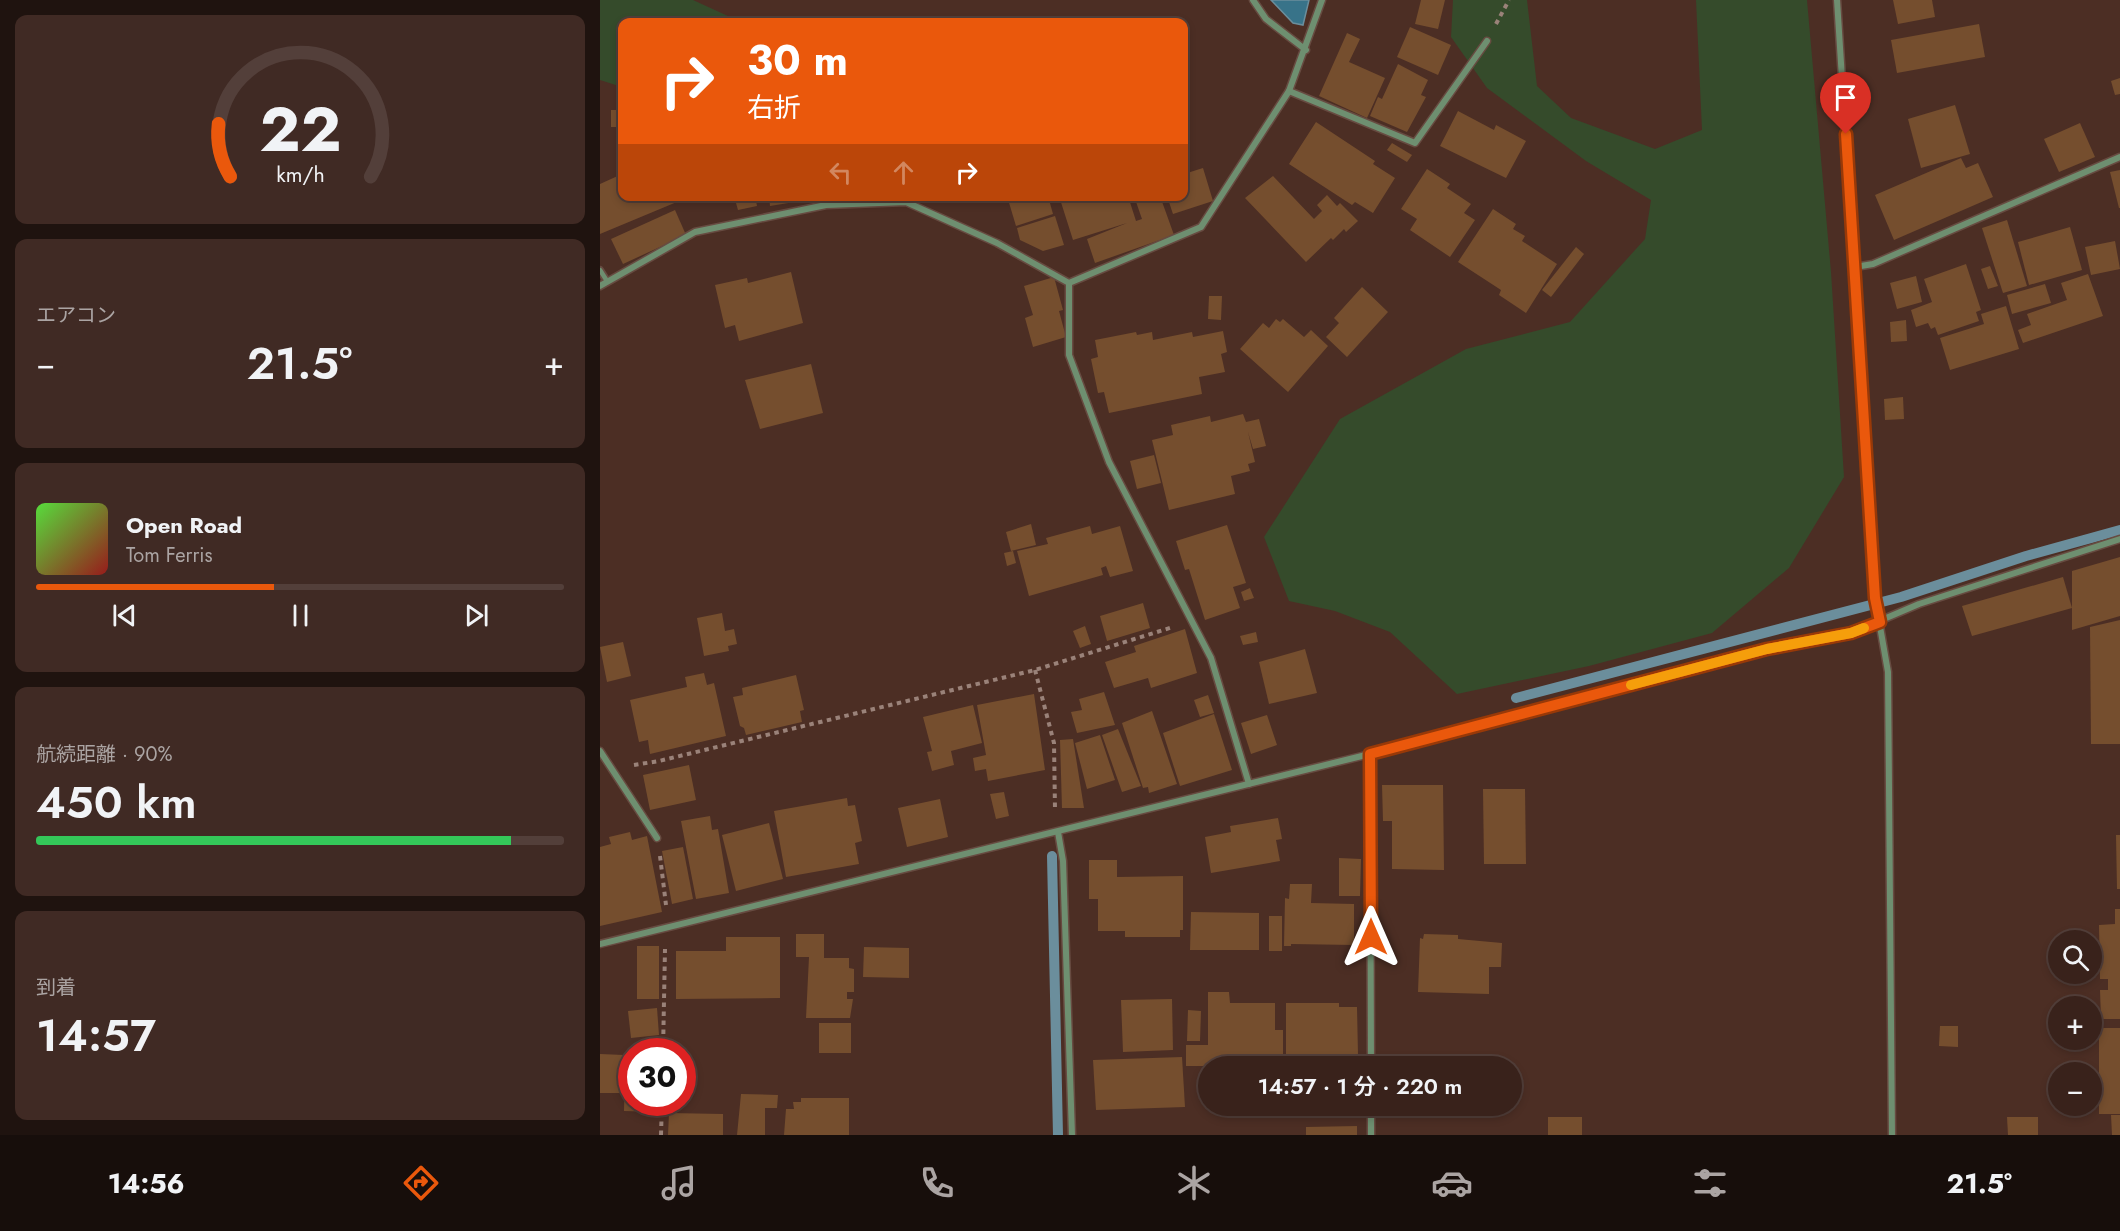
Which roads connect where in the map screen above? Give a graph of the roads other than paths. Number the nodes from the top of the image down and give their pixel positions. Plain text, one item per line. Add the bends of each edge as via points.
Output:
1 (1253, 0) edge
2 (1322, 0) edge
3 (1837, 0) edge
4 (1487, 41) dead end
5 (1306, 50) junction
6 (1289, 91) junction
7 (2120, 157) edge
8 (1855, 267) junction
9 (600, 270) edge
10 (607, 281) junction
11 (1069, 283) junction
12 (600, 286) edge
13 (2120, 539) edge
14 (1880, 622) junction
15 (600, 751) edge
16 (1370, 754) junction
17 (1249, 784) junction
18 (1058, 832) junction
19 (657, 838) road end
20 (600, 944) edge
21 (1371, 1056) edge
22 (1371, 1116) edge
23 (1072, 1135) edge
24 (1371, 1135) edge
25 (1892, 1135) edge

1 - 5 street via 1266,19
2 - 5 street
3 - 8 street
4 - 6 street via 1415,143
5 - 6 street
6 - 11 street via 1201,228
7 - 8 street via 1883,260
8 - 14 street via 1875,598
9 - 10 lane
10 - 11 street via 695,232 826,206 906,202 997,243
10 - 12 street
11 - 17 street via 1069,355 1109,462 1211,658
13 - 14 street via 1919,604
14 - 16 street via 1851,633 1767,649
14 - 25 street via 1888,672
15 - 19 street
16 - 17 street
16 - 21 street
17 - 18 street
18 - 20 street
18 - 23 street via 1063,861
22 - 24 street

